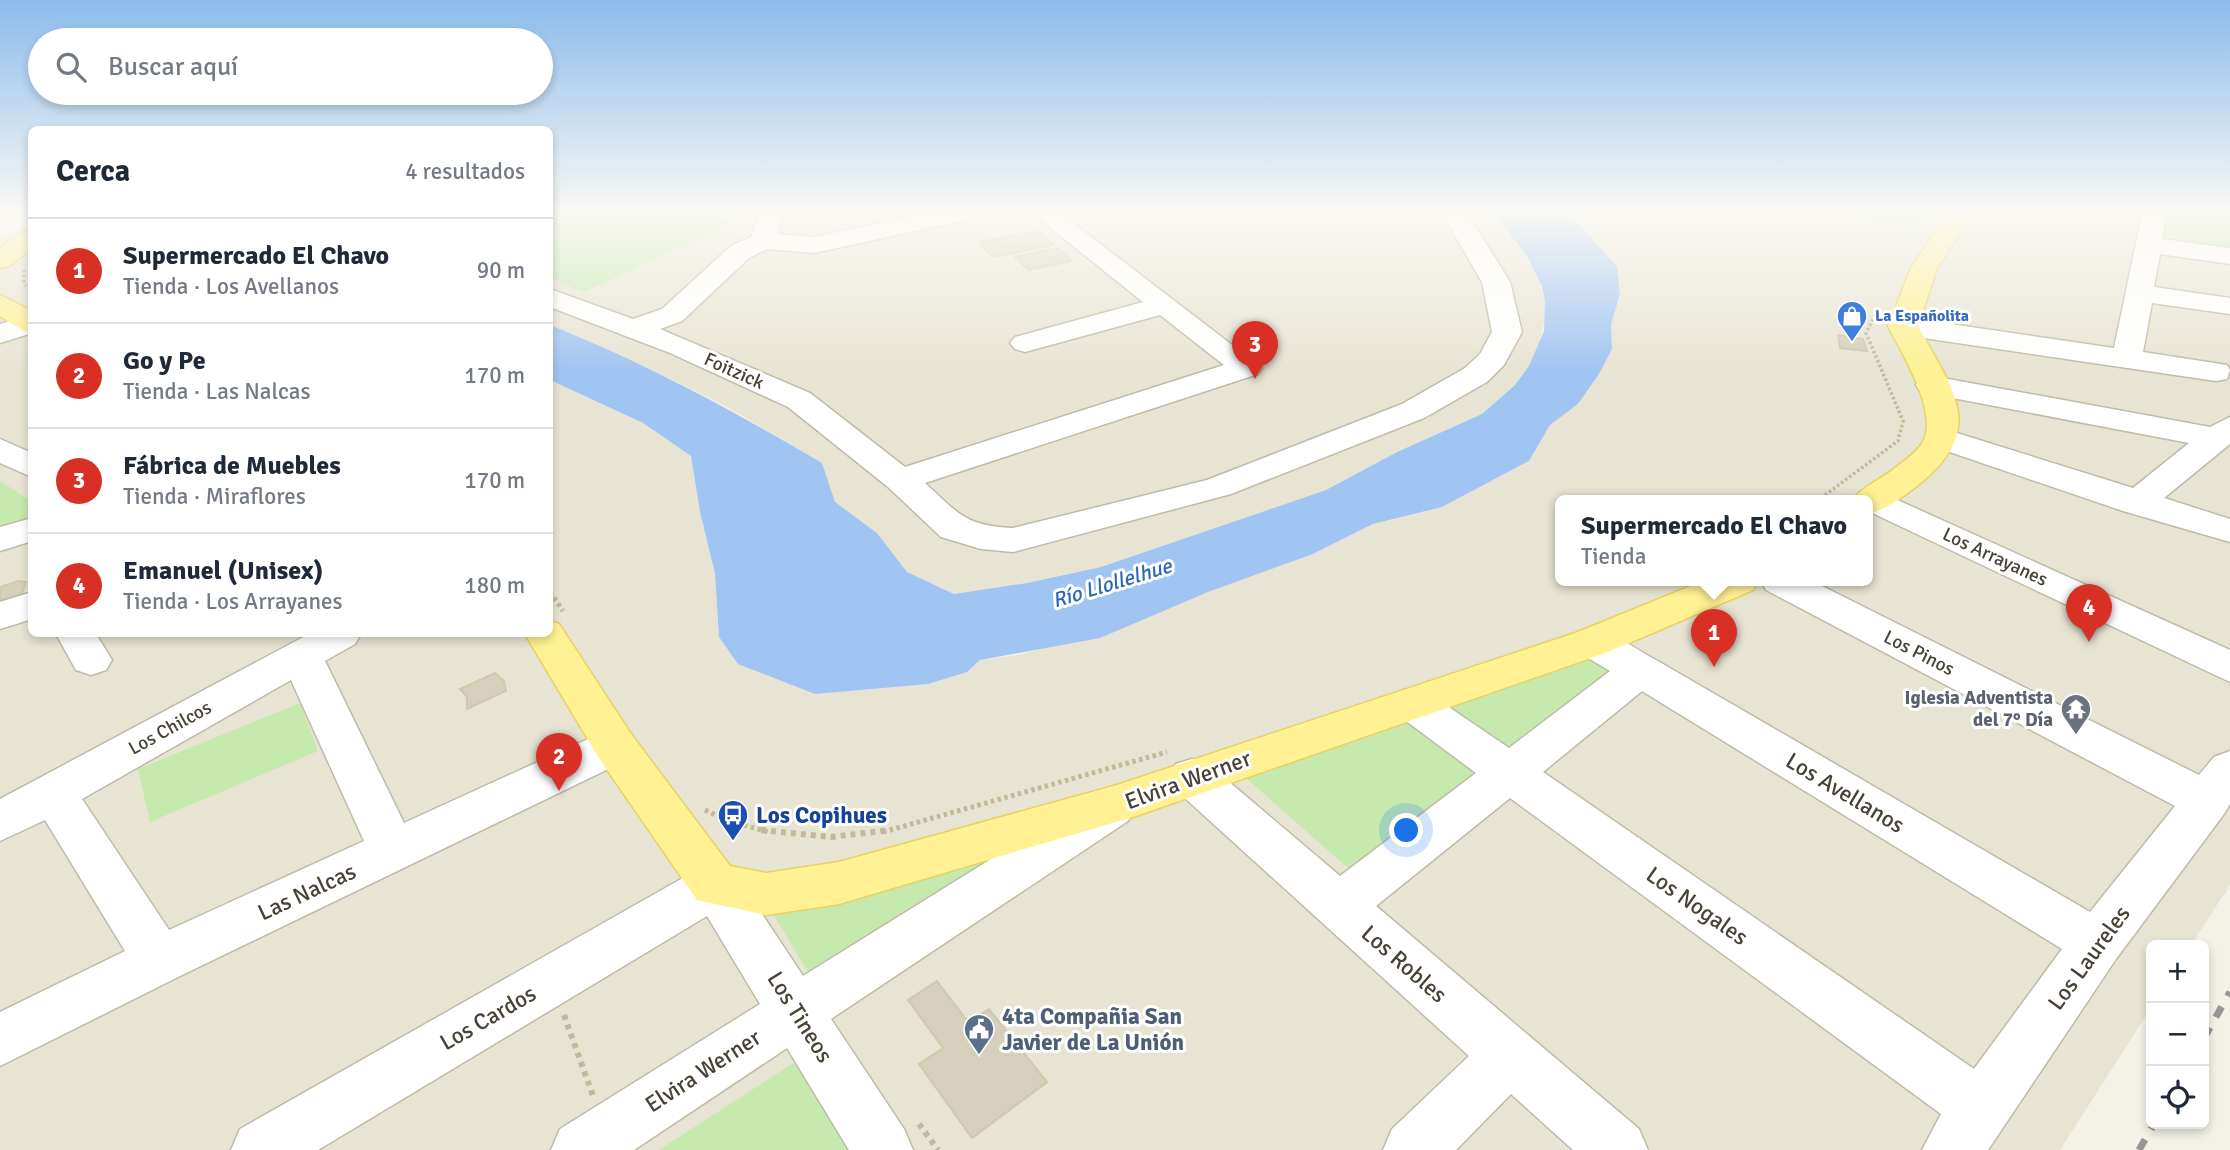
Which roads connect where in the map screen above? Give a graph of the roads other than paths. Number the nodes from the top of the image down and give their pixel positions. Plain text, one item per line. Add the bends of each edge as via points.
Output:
1 (728, 264) edge
2 (1109, 264) edge
3 (1485, 264) edge
4 (1926, 264) edge
5 (2144, 264) edge
6 (2138, 293) junction
7 (553, 298) edge
8 (0, 303) edge
9 (1164, 305) junction
10 (2230, 306) edge
11 (1891, 318) junction
12 (28, 321) edge
13 (28, 324) edge
14 (632, 329) junction
15 (0, 334) edge
16 (1025, 343) dead end
17 (2127, 359) junction
18 (2225, 373) edge
19 (1932, 385) junction
20 (2223, 432) edge
21 (1944, 439) junction
22 (0, 449) edge
23 (28, 465) edge
24 (900, 480) junction
25 (1873, 501) edge
26 (1873, 503) edge
27 (2136, 503) junction
28 (28, 530) edge
29 (2230, 531) edge
30 (0, 539) edge
31 (1727, 586) edge
32 (1791, 586) edge
33 (28, 607) edge
34 (0, 616) edge
35 (557, 627) edge
36 (335, 637) edge
37 (1593, 642) junction
38 (301, 655) junction
39 (2230, 667) edge
40 (1641, 670) junction
41 (1413, 704) junction
42 (615, 746) junction
43 (1184, 763) junction
44 (1509, 772) junction
45 (2218, 785) edge
46 (53, 793) junction
47 (1119, 803) junction
48 (0, 822) edge
49 (393, 852) junction
50 (715, 885) junction
51 (1338, 906) junction
52 (2097, 943) junction
53 (159, 960) junction
54 (796, 1011) junction
55 (0, 1040) edge
56 (1509, 1057) junction
57 (1981, 1108) junction
58 (594, 1141) edge
59 (261, 1150) edge
60 (883, 1150) edge
61 (1413, 1150) edge
62 (1618, 1150) edge
63 (1952, 1150) edge

1 - 14 street via 672,316
2 - 9 street
3 - 24 street, Foitzick via 1496,282 1507,332 1493,359 1475,375 1413,411 1219,487 1013,540 981,538 954,529
4 - 11 main road
5 - 6 street
6 - 10 street
6 - 17 street
7 - 14 street, Foitzick
8 - 12 main road
9 - 16 street
9 - 24 street via 1247,368
11 - 17 street
11 - 19 main road
13 - 15 street
14 - 24 street, Foitzick via 799,400
17 - 18 street
19 - 20 street
19 - 21 main road via 1945,413
20 - 27 street
21 - 25 main road via 1929,460
21 - 27 street
22 - 23 street
26 - 39 street, Los Arrayanes
27 - 29 street
28 - 30 street
31 - 37 main road, Elvira Werner
32 - 45 street, Los Pinos
33 - 34 street
35 - 42 main road
36 - 38 street, Los Chilcos
37 - 40 street, Los Avellanos
37 - 41 main road, Elvira Werner
38 - 46 street, Los Chilcos
38 - 49 street
40 - 44 street
40 - 52 street, Los Avellanos
41 - 43 main road, Elvira Werner
41 - 44 street, Los Nogales
42 - 49 street, Las Nalcas
42 - 50 main road
43 - 47 main road, Elvira Werner
43 - 51 street, Los Robles
44 - 51 street
44 - 57 street, Los Nogales
45 - 52 street, Los Laureles
46 - 48 street, Los Chilcos
46 - 53 street
47 - 50 main road via 839,883 766,894
47 - 54 street, Elvira Werner
49 - 53 street, Las Nalcas
50 - 54 street, Los Tineos
50 - 59 street, Los Cardos
51 - 56 street, Los Robles
52 - 57 street, Los Laureles
53 - 55 street, Las Nalcas
54 - 58 street, Elvira Werner
54 - 60 street, Los Tineos
56 - 61 street
56 - 62 street, Los Robles
57 - 63 street, Los Laureles

